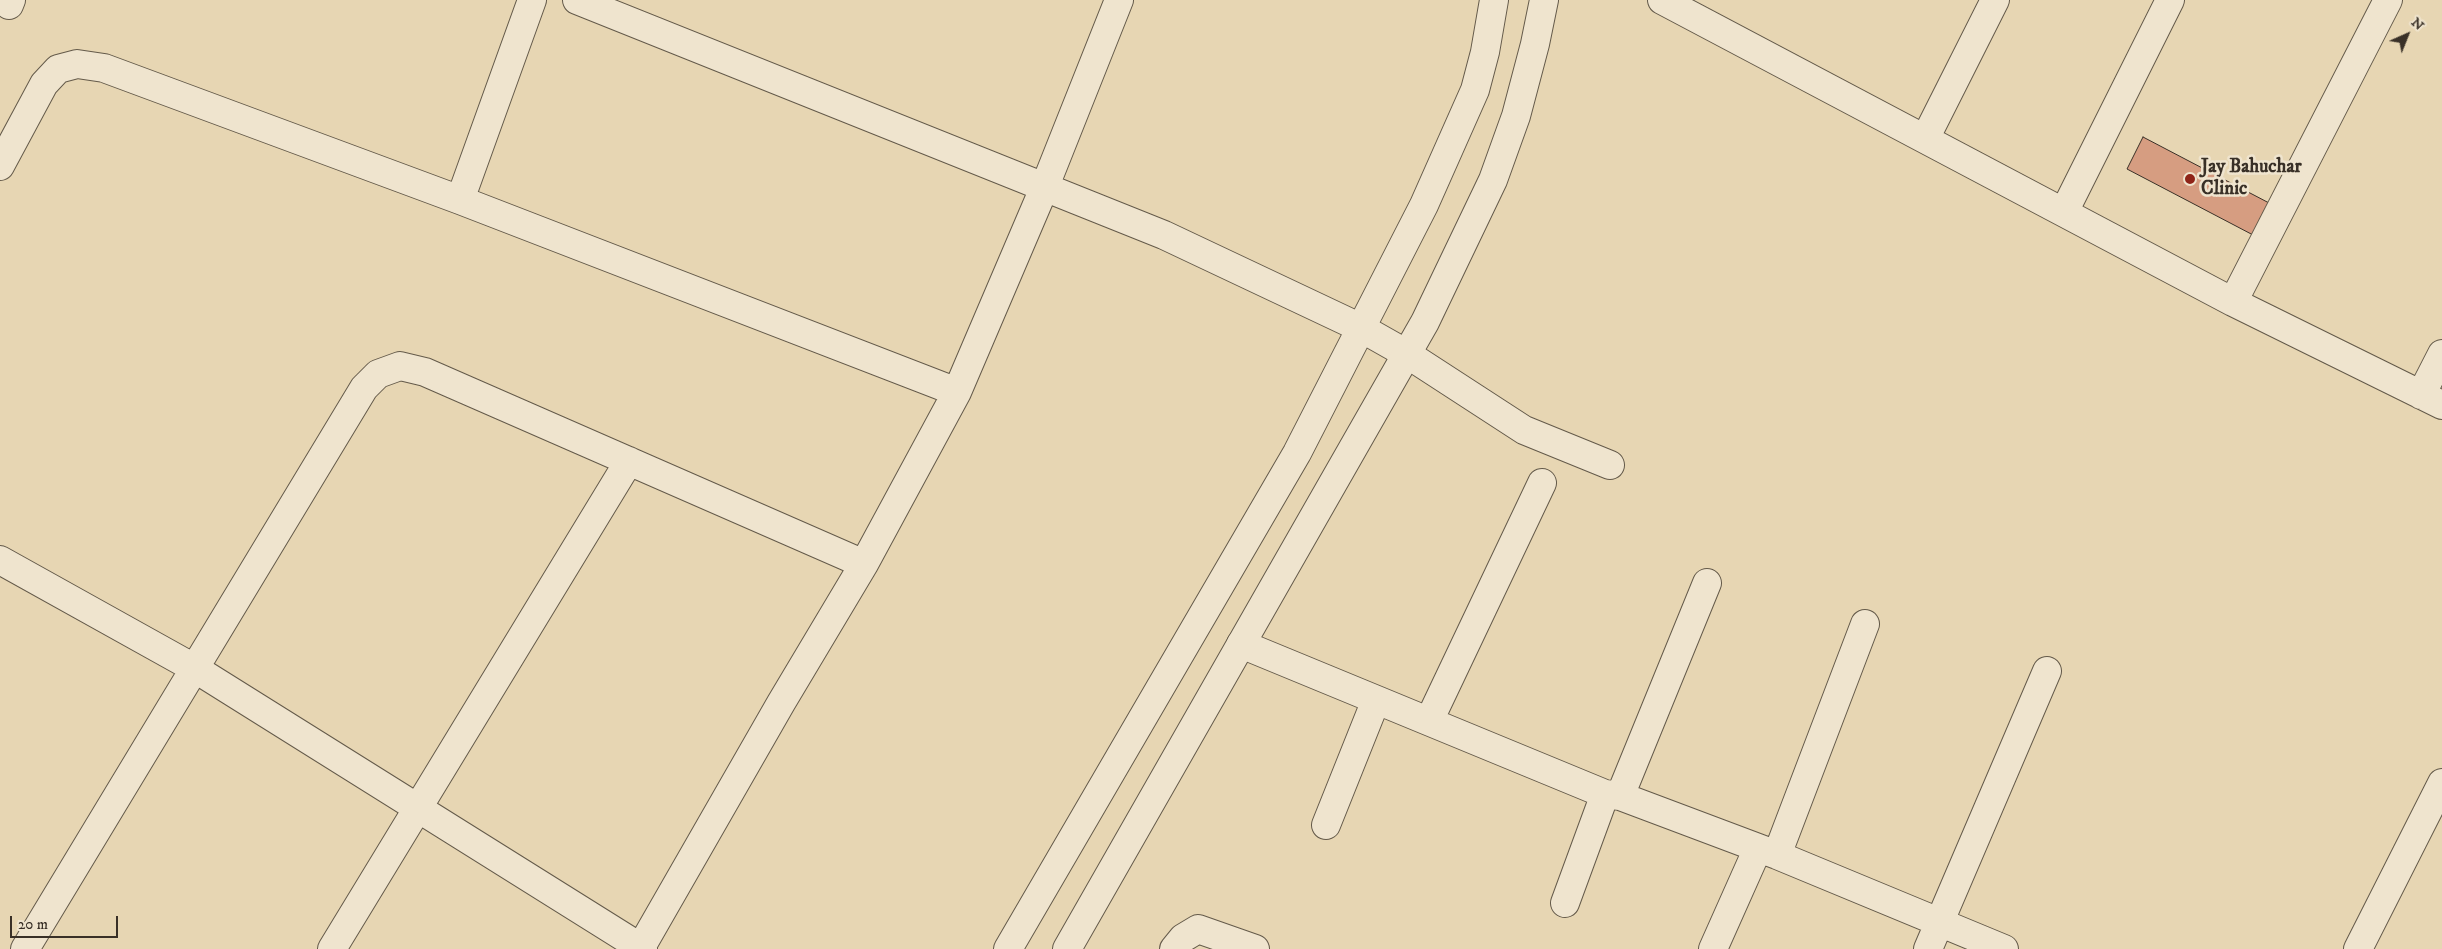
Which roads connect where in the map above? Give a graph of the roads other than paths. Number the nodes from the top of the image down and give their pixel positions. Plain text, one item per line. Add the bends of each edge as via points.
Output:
1 (532, 0) edge
2 (577, 0) edge
3 (1119, 0) edge
4 (1494, 0) edge
5 (1544, 0) edge
6 (1662, 0) edge
7 (1995, 0) edge
8 (2170, 0) edge
9 (2388, 0) edge
10 (1925, 140) junction
11 (0, 166) edge
12 (1045, 186) junction
13 (460, 200) junction
14 (2064, 212) junction
15 (2233, 302) junction
16 (1361, 328) junction
17 (1407, 354) junction
18 (2442, 354) edge
19 (957, 392) junction
20 (2432, 400) edge
21 (629, 461) junction
22 (1610, 464) dead end
23 (1542, 483) dead end
24 (0, 560) edge
25 (864, 564) junction
26 (1707, 582) dead end
27 (1865, 624) dead end
28 (1241, 644) junction
29 (194, 668) junction
30 (2047, 671) dead end
31 (1376, 700) junction
32 (1429, 721) junction
33 (2442, 783) edge
34 (1613, 795) junction
35 (418, 808) junction
36 (1326, 825) dead end
37 (1767, 851) junction
38 (1565, 903) dead end
39 (1938, 923) junction
40 (25, 949) edge
41 (332, 949) edge
42 (641, 949) edge
43 (1008, 949) edge
44 (1067, 949) edge
45 (1174, 949) edge
46 (1255, 949) edge
47 (1713, 949) edge
48 (1928, 949) edge
49 (2004, 949) edge
50 (2358, 949) edge

1 - 13 street
2 - 12 street
3 - 12 street
4 - 16 street via 1475,90 1424,205
5 - 17 street via 1516,116 1493,180 1426,322
6 - 10 street
7 - 10 street
8 - 14 street
9 - 15 street
10 - 14 street
11 - 13 street via 44,84 58,69 77,64 104,68
12 - 16 street via 1164,235
12 - 19 street
13 - 19 street
14 - 15 street
15 - 20 street
16 - 17 street
16 - 43 street via 1297,453
17 - 22 street via 1524,430
17 - 28 street
18 - 20 street
19 - 25 street
21 - 25 street
21 - 29 street via 425,372 400,366 378,374 364,388
21 - 35 street
23 - 32 street
24 - 29 street
25 - 42 street
26 - 34 street
27 - 37 street
28 - 31 street
28 - 44 street
29 - 35 street
29 - 40 street
30 - 39 street
31 - 32 street
31 - 36 street
32 - 34 street
33 - 50 street
34 - 37 street
34 - 38 street
35 - 41 street
35 - 42 street
37 - 39 street
37 - 47 street
39 - 48 street
39 - 49 street
45 - 46 street via 1183,938 1198,929

